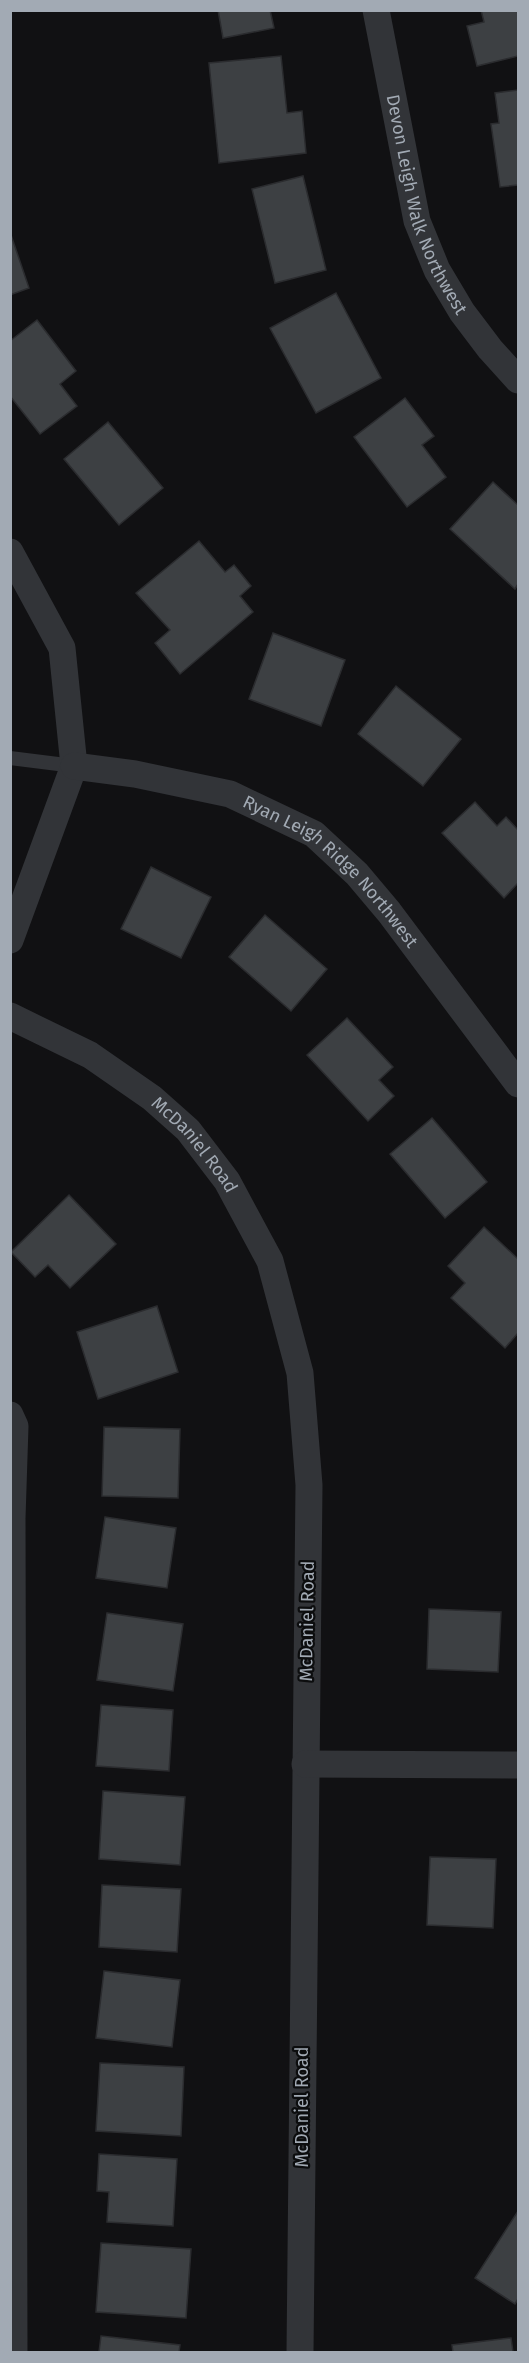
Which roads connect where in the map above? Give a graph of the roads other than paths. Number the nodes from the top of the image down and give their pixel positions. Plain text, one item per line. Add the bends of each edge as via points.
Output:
1 (376, 10) edge
2 (519, 380) edge
3 (10, 552) edge
4 (10, 758) edge
5 (74, 766) junction
6 (10, 940) edge
7 (10, 1016) edge
8 (519, 1084) edge
9 (10, 1415) edge
10 (11, 1518) edge
11 (305, 1764) junction
12 (519, 1765) edge
13 (13, 1947) edge
14 (14, 2352) edge
15 (300, 2352) edge

1 - 2 street, Devon Leigh Walk Northwest via 417,221 436,270 462,312
3 - 5 street via 62,648
4 - 5 lane
5 - 6 street
5 - 8 street, Ryan Leigh Ridge Northwest via 230,794 314,834 357,874 389,912
7 - 11 street, McDaniel Road via 90,1055 152,1098 188,1130 227,1181 270,1261 300,1373 309,1485
9 - 10 street via 15,1426
10 - 13 street
11 - 12 street
11 - 15 street, McDaniel Road
13 - 14 street

